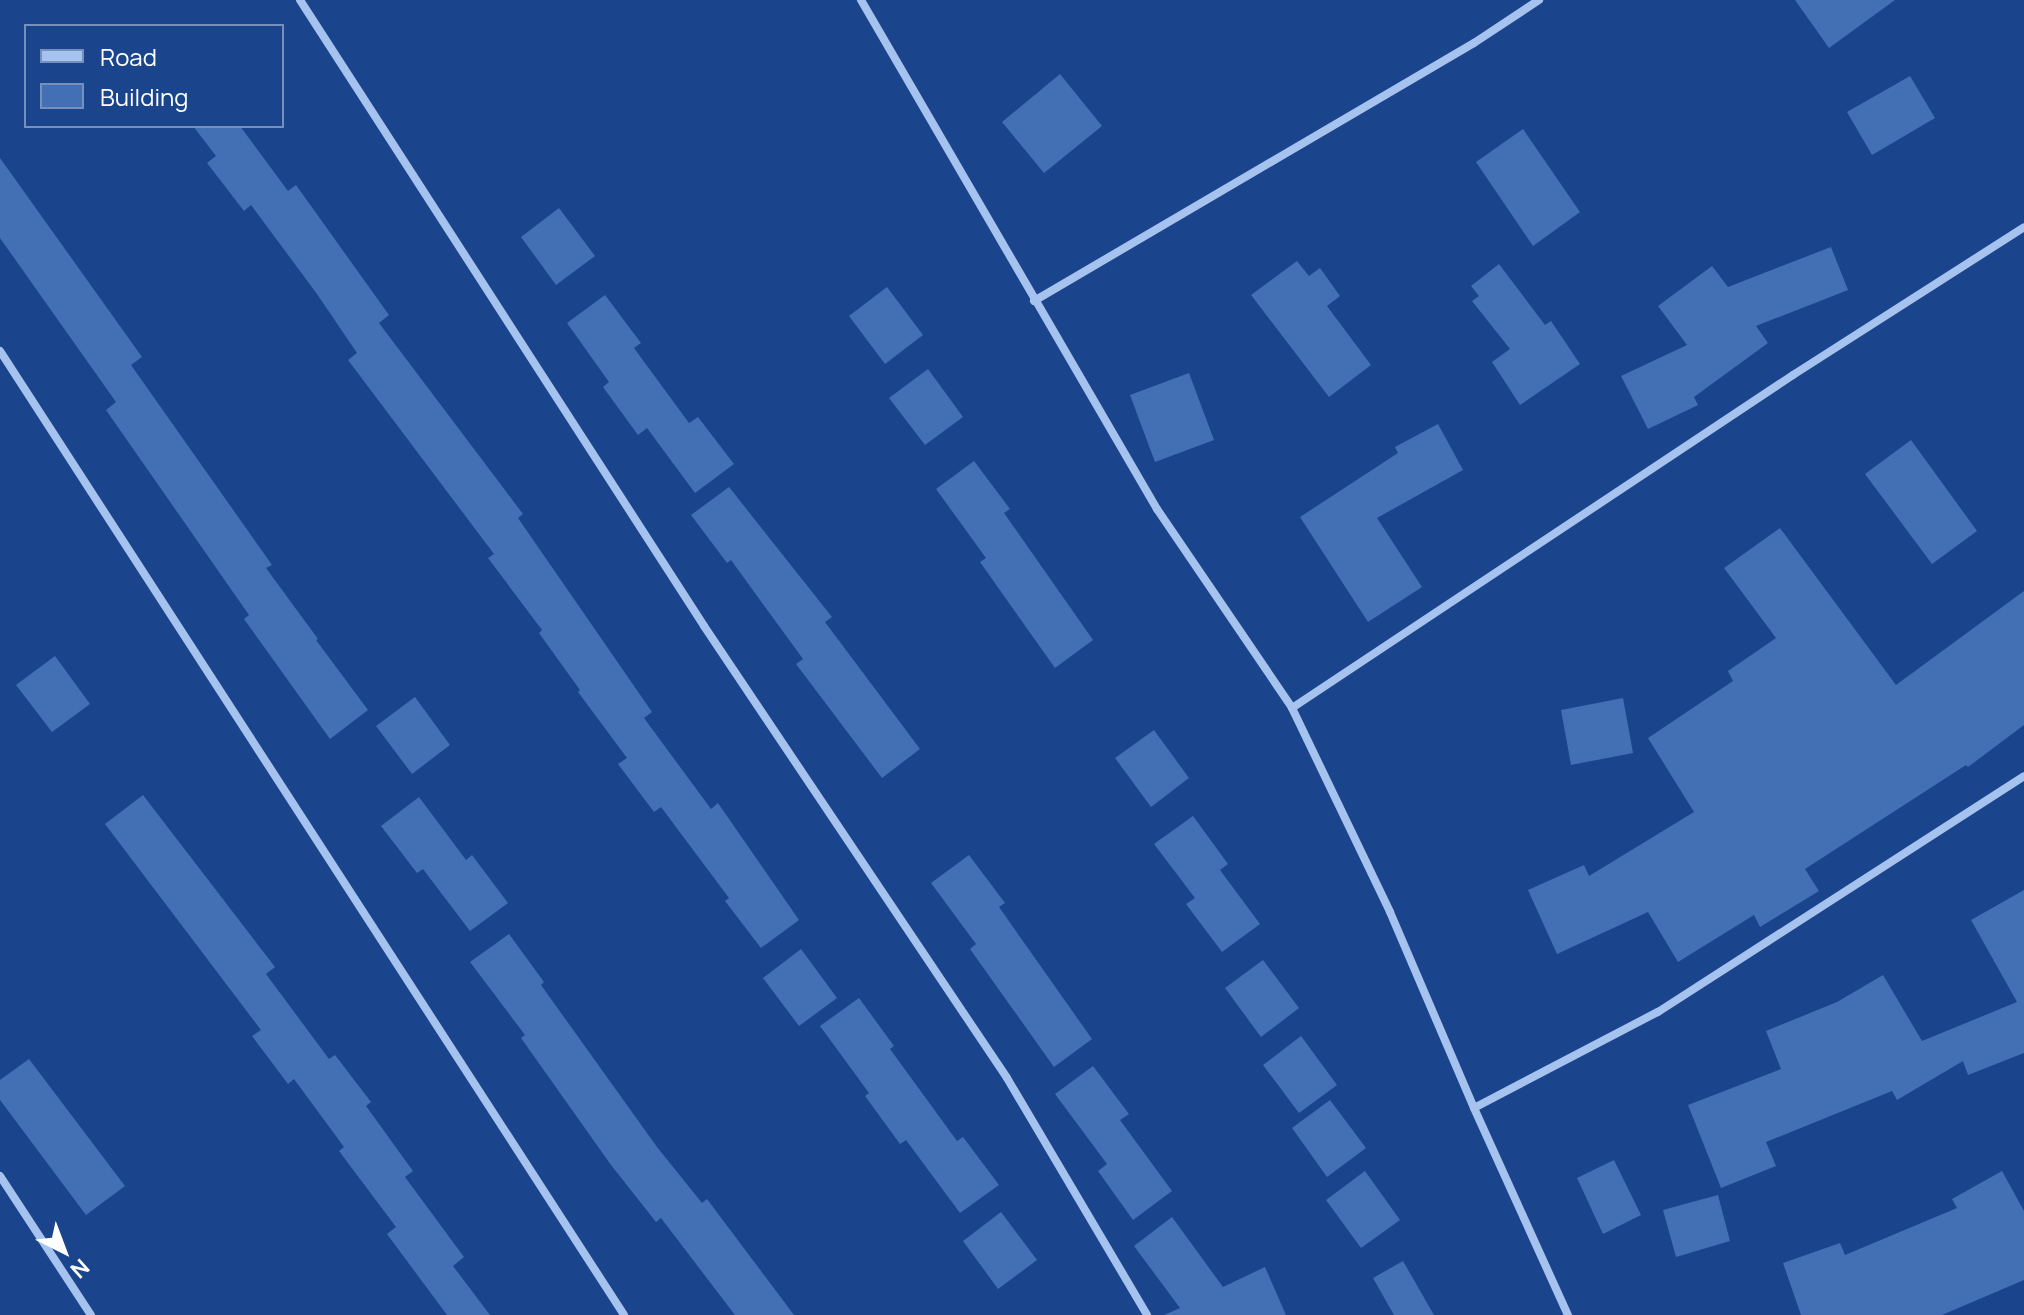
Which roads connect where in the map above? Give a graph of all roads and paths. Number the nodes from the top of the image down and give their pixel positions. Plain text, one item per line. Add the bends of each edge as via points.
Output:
1 (300, 0) edge
2 (861, 0) edge
3 (1539, 0) edge
4 (2024, 227) edge
5 (1034, 301) junction
6 (0, 351) edge
7 (1292, 708) junction
8 (2024, 776) edge
9 (1474, 1108) junction
10 (0, 1176) edge
11 (91, 1315) edge
12 (624, 1315) edge
13 (1147, 1315) edge
14 (1568, 1315) edge

1 - 13 street via 704,626 1007,1078
2 - 5 street
3 - 5 street
4 - 7 street
5 - 7 street via 1157,509
6 - 12 street
7 - 9 street via 1390,912
8 - 9 street via 1658,1012
9 - 14 street
10 - 11 street

